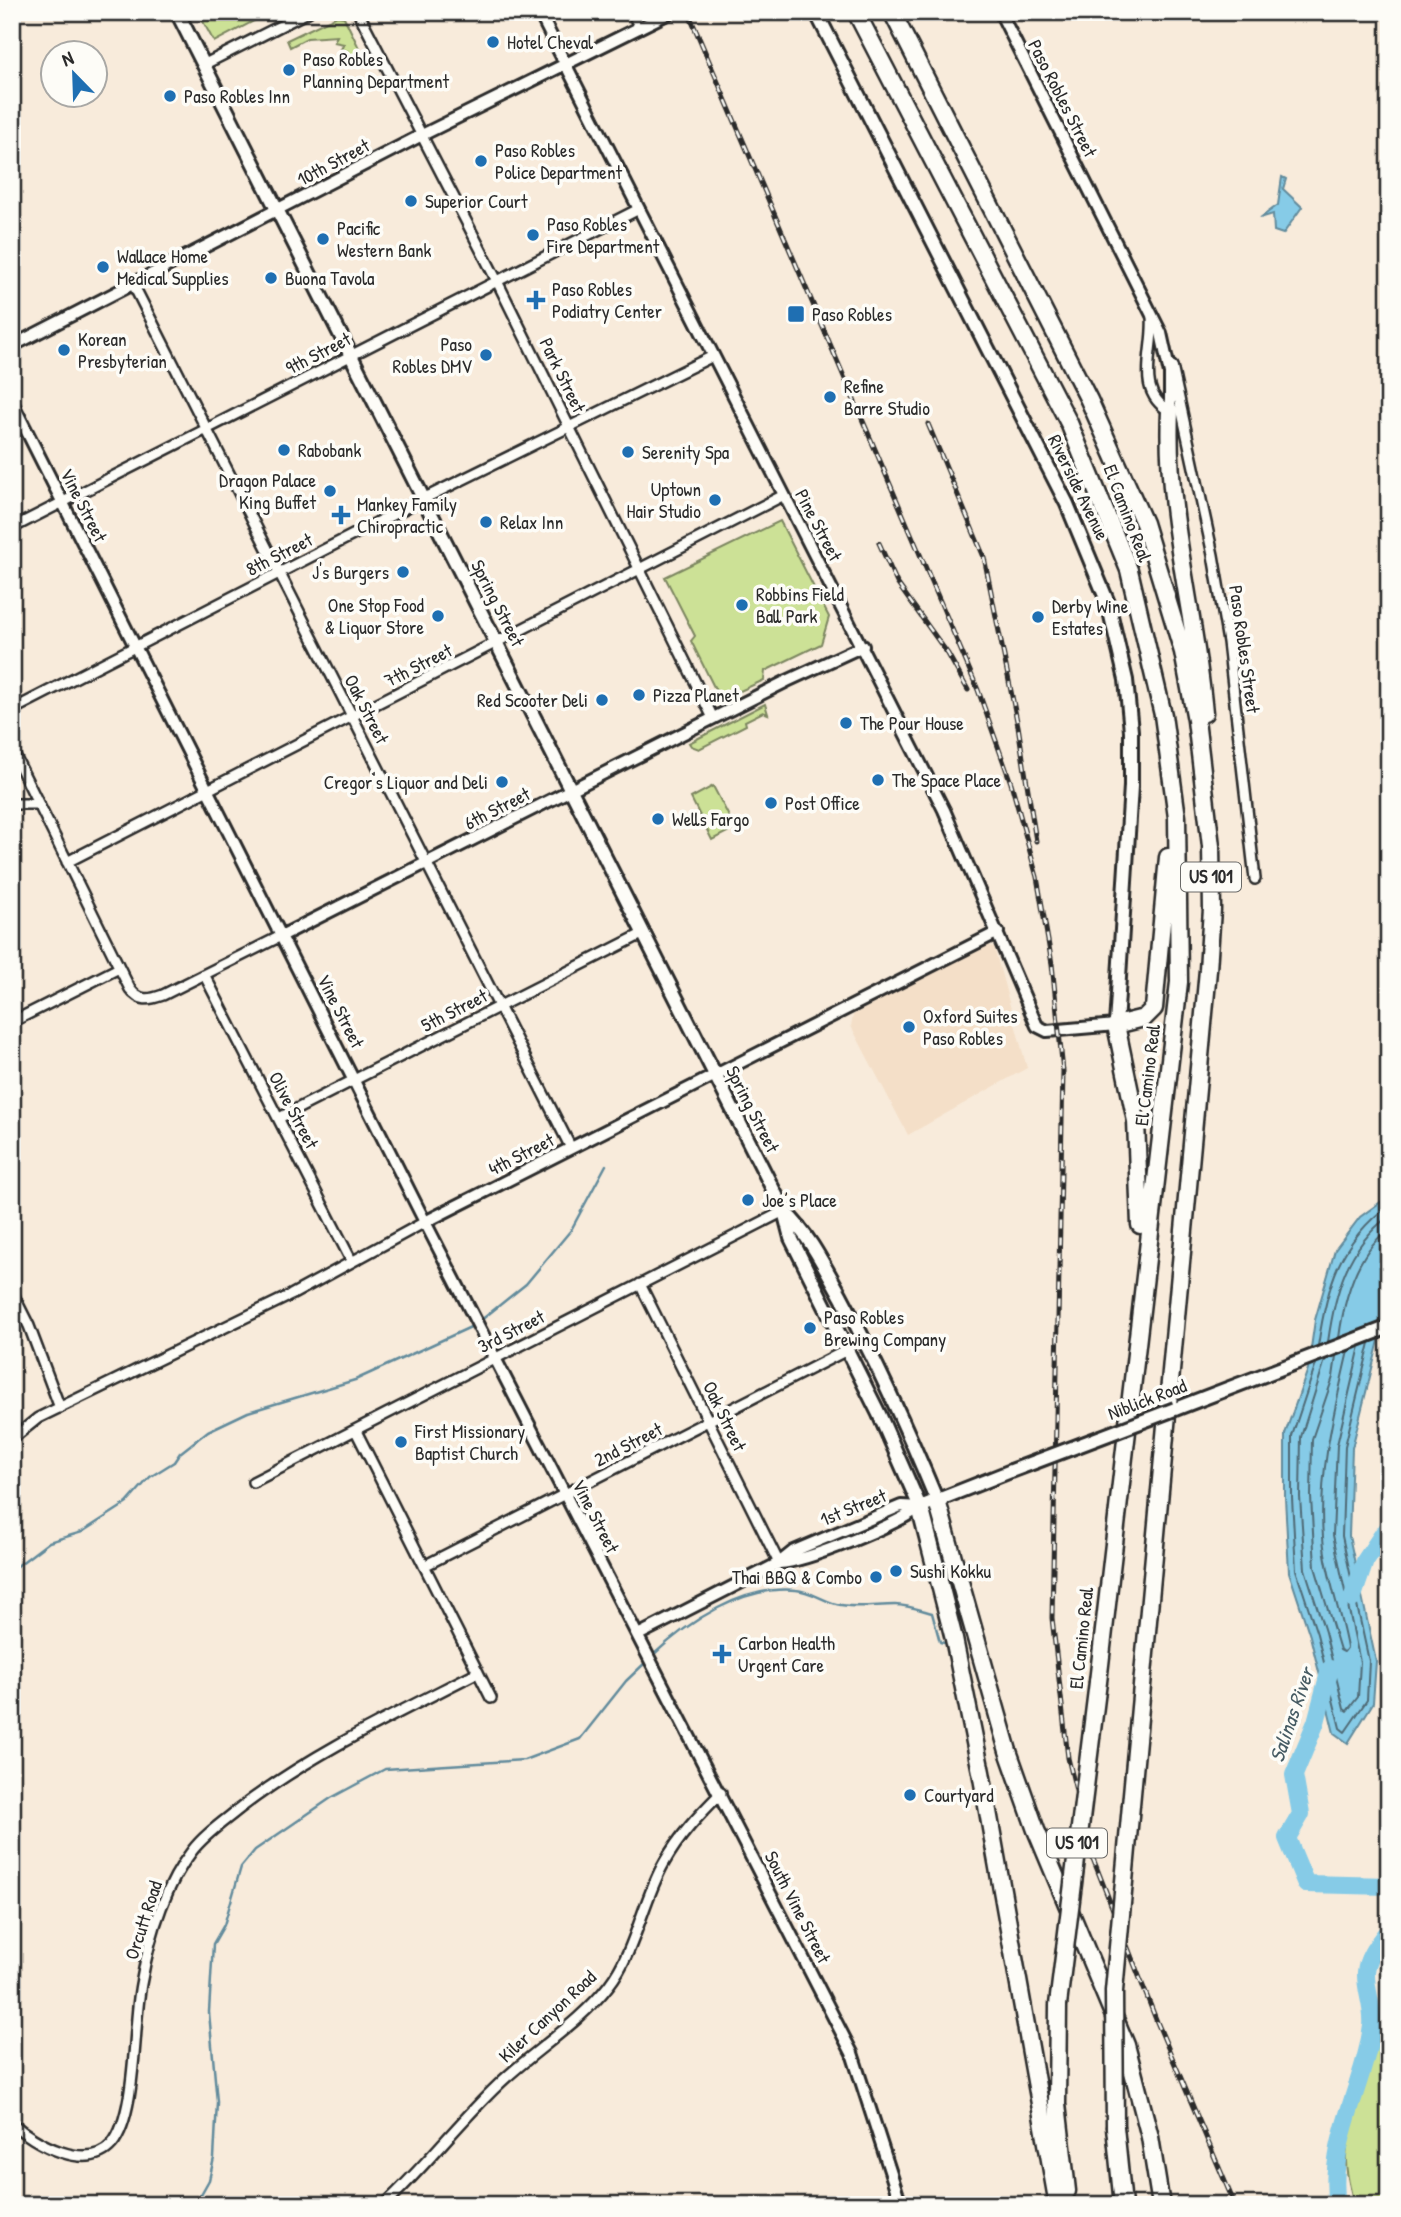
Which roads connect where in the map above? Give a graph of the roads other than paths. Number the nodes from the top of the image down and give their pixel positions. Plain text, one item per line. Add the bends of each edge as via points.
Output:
1 (177, 12) edge
2 (308, 12) edge
3 (358, 12) edge
4 (539, 12) edge
5 (632, 12) edge
6 (671, 12) edge
7 (816, 12) edge
8 (856, 12) edge
9 (891, 12) edge
10 (1000, 12) edge
11 (640, 28) junction
12 (567, 64) junction
13 (204, 65) junction
14 (420, 136) junction
15 (639, 209) junction
16 (278, 211) junction
17 (498, 281) junction
18 (133, 285) junction
19 (1152, 312) junction
20 (12, 346) edge
21 (1167, 355) junction
22 (351, 356) junction
23 (713, 356) junction
24 (12, 402) edge
25 (1170, 411) junction
26 (1186, 426) junction
27 (569, 427) junction
28 (207, 429) junction
29 (784, 495) junction
30 (423, 499) junction
31 (63, 502) junction
32 (12, 528) edge
33 (639, 570) junction
34 (279, 573) junction
35 (497, 644) junction
36 (863, 646) junction
37 (136, 648) junction
38 (12, 710) edge
39 (352, 718) junction
40 (713, 718) junction
41 (12, 750) edge
42 (1203, 771) junction
43 (208, 790) junction
44 (571, 790) junction
45 (12, 804) edge
46 (38, 804) junction
47 (1177, 817) junction
48 (67, 862) junction
49 (426, 863) junction
50 (1255, 879) dead end
51 (998, 932) junction
52 (644, 933) junction
53 (283, 936) junction
54 (119, 968) junction
55 (205, 976) junction
56 (500, 1007) junction
57 (12, 1022) edge
58 (1116, 1025) junction
59 (714, 1075) junction
60 (356, 1080) junction
61 (279, 1118) junction
62 (571, 1148) junction
63 (784, 1212) junction
64 (425, 1222) junction
65 (351, 1260) junction
66 (640, 1284) junction
67 (12, 1292) edge
68 (1389, 1326) edge
69 (847, 1350) junction
70 (496, 1359) junction
71 (1132, 1389) junction
72 (60, 1408) junction
73 (709, 1423) junction
74 (356, 1431) junction
75 (12, 1439) edge
76 (253, 1482) dead end
77 (566, 1496) junction
78 (937, 1501) junction
79 (920, 1507) junction
80 (779, 1563) junction
81 (424, 1566) junction
82 (638, 1635) junction
83 (478, 1672) junction
84 (491, 1698) dead end
85 (721, 1793) junction
86 (12, 2123) edge
87 (384, 2205) edge
88 (901, 2205) edge
89 (1058, 2205) edge
90 (1069, 2205) edge
91 (1123, 2205) edge
92 (1161, 2205) edge

1 - 13 main road, Spring Street
2 - 13 street
3 - 14 street, Park Street
4 - 12 street, Pine Street
5 - 11 street
6 - 11 street, 10th Street
7 - 58 main road, Riverside Avenue via 1067,504 1111,614 1126,680 1131,731
8 - 47 highway, El Camino Real / US 101 via 1069,423 1110,518 1143,620 1163,715
9 - 42 highway, El Camino Real / US 101 via 1089,400 1144,523 1183,652
10 - 19 street, Paso Robles Street
11 - 12 street, 10th Street
12 - 14 street, 10th Street
12 - 15 street, Pine Street
13 - 16 main road, Spring Street
14 - 16 street, 10th Street
14 - 17 street, Park Street
15 - 17 street, 9th Street
15 - 23 street, Pine Street
16 - 18 street, 10th Street
16 - 22 main road, Spring Street
17 - 22 street, 9th Street
17 - 27 street, Park Street
18 - 20 street, 10th Street
18 - 28 street, Oak Street
19 - 21 street, Paso Robles Street
19 - 25 street, Paso Robles Street via 1153,340 1146,374 1152,393
21 - 25 street, Paso Robles Street
21 - 26 street, Paso Robles Street
22 - 28 street, 9th Street
22 - 30 main road, Spring Street
23 - 27 street, 8th Street
23 - 29 street, Pine Street
24 - 31 street, Vine Street
25 - 26 street, Paso Robles Street
25 - 42 highway via 1169,486 1198,645 1206,732
26 - 50 street, Paso Robles Street via 1228,642
27 - 30 street, 8th Street
27 - 33 street, Park Street
28 - 31 street, 9th Street
28 - 34 street, Oak Street
29 - 33 street, 7th Street
29 - 36 street, Pine Street
30 - 34 street, 8th Street
30 - 35 main road, Spring Street
31 - 32 street, 9th Street
31 - 37 street, Vine Street
33 - 35 street, 7th Street
33 - 40 street, Park Street
34 - 37 street, 8th Street
34 - 39 street, Oak Street
35 - 39 street, 7th Street
35 - 44 main road, Spring Street
36 - 40 street, 6th Street
36 - 51 street, Pine Street
37 - 38 street, 8th Street
37 - 43 street, Vine Street
39 - 43 street, 7th Street
39 - 49 street, Oak Street
40 - 44 street, 6th Street
41 - 46 street
42 - 91 highway, El Camino Real / US 101, bridge via 1211,872 1208,970 1114,1992 1115,2127
43 - 48 street, 7th Street
43 - 53 street, Vine Street
44 - 49 street, 6th Street
44 - 52 main road, Spring Street
45 - 46 street
46 - 48 street
47 - 58 highway via 1168,850 1154,1008 1144,1018
47 - 71 highway, El Camino Real / US 101 via 1179,982
48 - 54 street
49 - 53 street, 6th Street
49 - 56 street, Oak Street
51 - 58 street, Pine Street via 1041,1030
51 - 59 street, 4th Street
52 - 56 street, 5th Street
52 - 59 main road, Spring Street
53 - 55 street, 6th Street
53 - 60 street, Vine Street
54 - 55 street, 6th Street via 134,995 148,1000
54 - 57 street
55 - 61 street, Olive Street
56 - 60 street, 5th Street
56 - 62 street, Oak Street
58 - 71 highway via 1136,1121 1140,1177
59 - 62 street, 4th Street
59 - 63 main road, Spring Street
60 - 61 street, 5th Street
60 - 64 street, Vine Street
61 - 65 street, Olive Street
62 - 64 street, 4th Street
63 - 66 street, 3rd Street
63 - 69 main road, Spring Street via 790,1238
63 - 78 main road, Spring Street via 805,1231 863,1337
64 - 65 street, 4th Street
64 - 70 street, Vine Street
65 - 72 street, 4th Street via 291,1295
66 - 70 street, 3rd Street
66 - 73 street, Oak Street
67 - 72 street
68 - 78 main road, Niblick Road, bridge
69 - 73 street, 2nd Street
69 - 79 main road, Spring Street
70 - 74 street, 3rd Street
70 - 77 street, Vine Street
71 - 90 highway, El Camino Real / US 101, bridge via 1058,2005 1057,2104
72 - 75 street, 4th Street via 27,1425
73 - 77 street, 2nd Street
73 - 80 street, Oak Street
74 - 76 street, 3rd Street
74 - 81 street
77 - 81 street, 2nd Street
77 - 82 street, Vine Street
78 - 79 main road, Niblick Road
78 - 92 highway via 1007,1751 1126,2045 1150,2137
79 - 80 street, 1st Street via 904,1519 799,1562
79 - 89 highway via 954,1639 981,1772
80 - 82 street, 1st Street
81 - 83 street
82 - 85 street, South Vine Street
83 - 84 street
83 - 86 street, Orcutt Road via 297,1767 192,1850 164,1899 141,1983 124,2124 111,2145 93,2155 72,2154 34,2139
85 - 87 street, Kiler Canyon Road via 688,1826 663,1864 626,1955 609,1984 499,2084
85 - 88 street, South Vine Street via 852,2053

